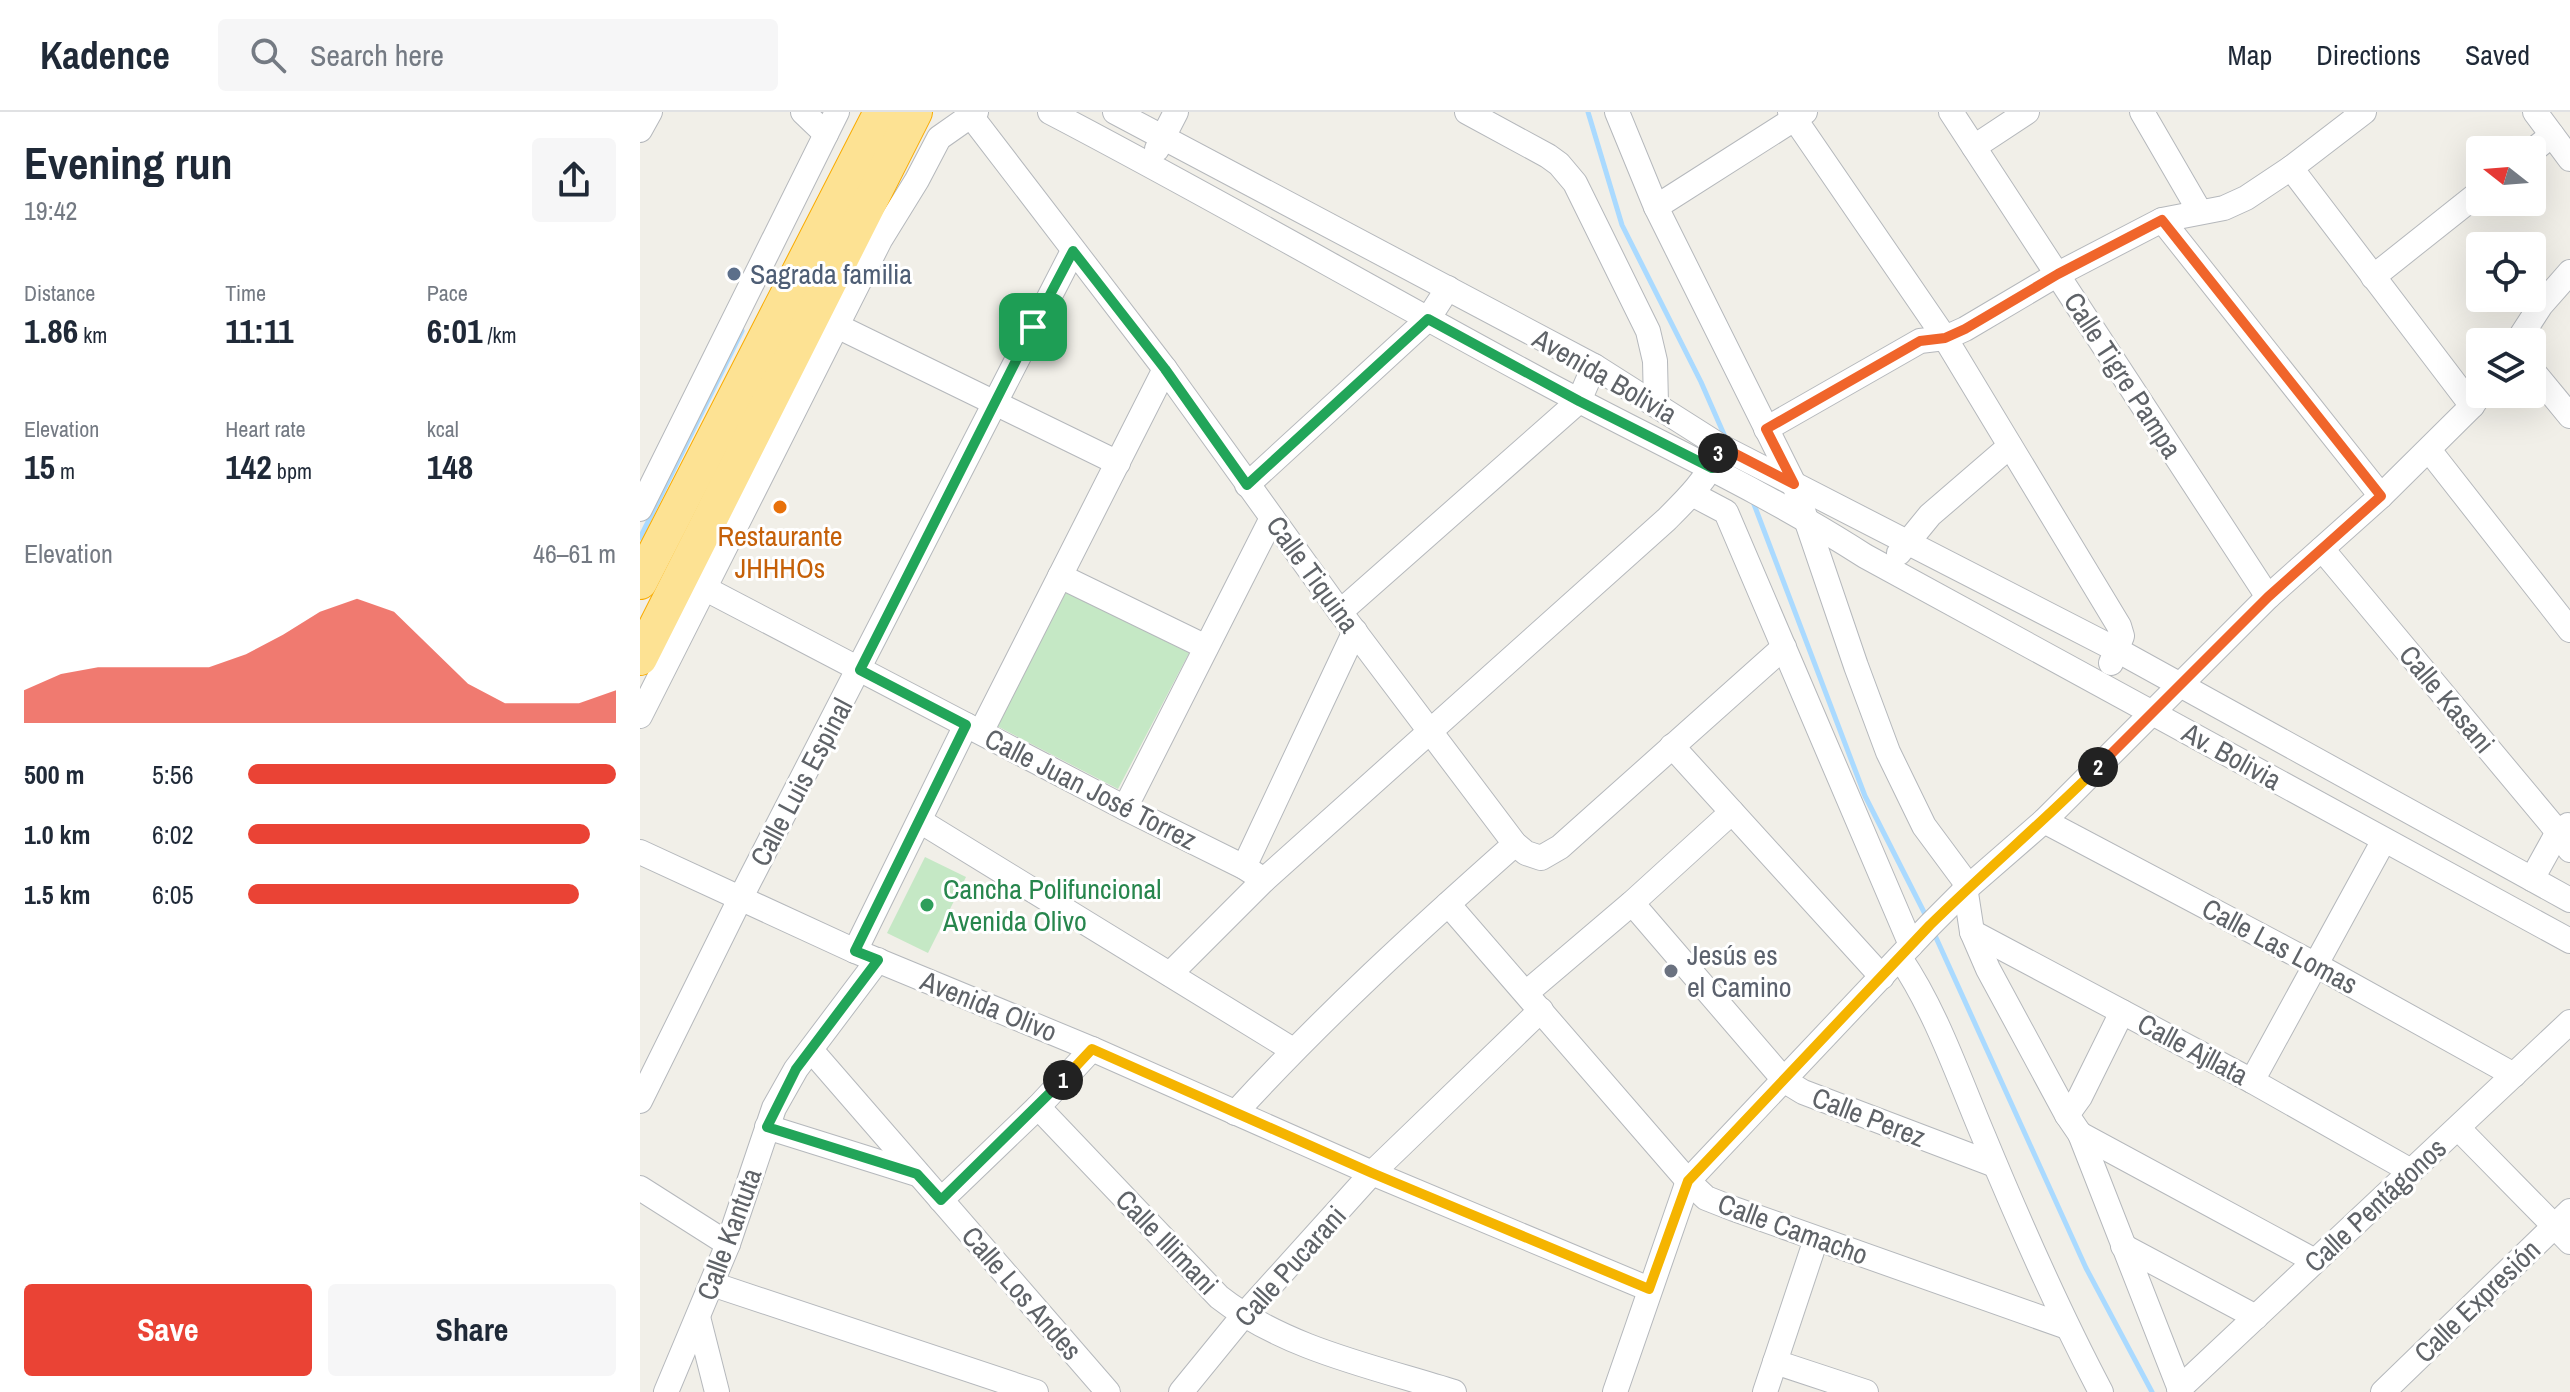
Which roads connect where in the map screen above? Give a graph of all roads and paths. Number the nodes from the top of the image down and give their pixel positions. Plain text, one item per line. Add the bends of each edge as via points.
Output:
1 (650, 112) edge
2 (803, 112) edge
3 (881, 112) edge
4 (915, 112) edge
5 (1050, 112) edge
6 (1115, 112) edge
7 (1176, 112) edge
8 (1467, 112) edge
9 (1617, 112) edge
10 (1951, 112) edge
11 (2027, 112) edge
12 (2142, 112) edge
13 (2364, 112) edge
14 (2535, 112) edge
15 (972, 113) edge
16 (1797, 114) edge
17 (832, 123) edge
18 (640, 129) edge
19 (2552, 135) junction
20 (1163, 137) junction
21 (2546, 140) edge
22 (1974, 147) junction
23 (2570, 159) edge
24 (1149, 164) junction
25 (2291, 168) junction
26 (2466, 203) edge
27 (1656, 207) junction
28 (2200, 212) junction
29 (2162, 220) junction
30 (1073, 251) junction
31 (2570, 272) edge
32 (2058, 274) junction
33 (2373, 277) junction
34 (1448, 288) junction
35 (1428, 319) junction
36 (835, 325) junction
37 (2526, 328) edge
38 (1945, 338) junction
39 (1594, 366) junction
40 (1165, 369) junction
41 (2546, 387) edge
42 (2466, 388) edge
43 (1579, 401) junction
44 (994, 402) junction
45 (1656, 404) junction
46 (2468, 408) edge
47 (2570, 416) edge
48 (1766, 429) junction
49 (2010, 446) junction
50 (2429, 450) junction
51 (1118, 463) junction
52 (1720, 464) junction
53 (1794, 484) junction
54 (1247, 485) junction
55 (1692, 494) junction
56 (2381, 496) junction
57 (640, 509) edge
58 (1272, 518) junction
59 (1806, 518) junction
60 (1906, 542) junction
61 (2322, 549) junction
62 (1891, 569) junction
63 (1060, 576) junction
64 (640, 582) edge
65 (704, 588) junction
66 (2268, 597) junction
67 (1348, 621) junction
68 (2570, 630) edge
69 (1206, 647) junction
70 (1784, 647) junction
71 (2117, 650) junction
72 (640, 658) edge
73 (860, 670) junction
74 (2101, 683) junction
75 (2179, 685) junction
76 (2154, 713) junction
77 (640, 716) edge
78 (974, 728) junction
79 (1431, 732) junction
80 (1672, 746) junction
81 (1125, 808) junction
82 (1732, 812) junction
83 (920, 821) junction
84 (2044, 821) junction
85 (2566, 835) edge
86 (2384, 840) junction
87 (1515, 844) junction
88 (640, 852) edge
89 (1254, 873) junction
90 (2532, 879) junction
91 (1967, 888) junction
92 (740, 899) junction
93 (2570, 900) edge
94 (1632, 903) junction
95 (1448, 904) junction
96 (1972, 932) junction
97 (2570, 941) edge
98 (1905, 952) junction
99 (867, 955) junction
100 (2316, 965) junction
101 (1170, 974) junction
102 (1882, 977) junction
103 (1534, 1001) junction
104 (2122, 1012) junction
105 (2570, 1022) edge
106 (1092, 1049) junction
107 (811, 1050) junction
108 (1293, 1050) junction
109 (2514, 1075) junction
110 (1785, 1081) junction
111 (2252, 1081) junction
112 (640, 1101) edge
113 (1038, 1107) junction
114 (1235, 1113) junction
115 (2073, 1125) junction
116 (767, 1127) junction
117 (2458, 1128) junction
118 (1995, 1165) junction
119 (2411, 1171) junction
120 (1372, 1173) junction
121 (917, 1174) junction
122 (1688, 1181) junction
123 (640, 1188) edge
124 (941, 1200) junction
125 (2565, 1226) edge
126 (1816, 1239) junction
127 (728, 1244) junction
128 (2123, 1246) junction
129 (2315, 1261) junction
130 (712, 1284) junction
131 (1649, 1289) junction
132 (1243, 1316) junction
133 (698, 1317) junction
134 (2256, 1317) junction
135 (2067, 1327) junction
136 (1775, 1362) junction
137 (2180, 1390) edge
138 (666, 1392) edge
139 (717, 1392) edge
140 (1036, 1392) edge
141 (1108, 1392) edge
142 (1181, 1392) edge
143 (1454, 1392) edge
144 (1615, 1392) edge
145 (1765, 1392) edge
146 (1866, 1392) edge
147 (2101, 1392) edge
148 (2383, 1392) edge

1 - 18 street
2 - 17 street
3 - 64 highway
4 - 72 highway
5 - 24 street, Avenida Bolivia
6 - 20 street, Avenida Bolivia
7 - 20 street
8 - 45 street via 1548,156 1575,183 1648,331
9 - 27 street
10 - 22 street, Calle Tigre Pampa
11 - 22 street
12 - 28 street
13 - 25 street
14 - 19 street
15 - 30 street, Calle Tiquina
15 - 36 street via 939,138
16 - 27 street
16 - 38 street
17 - 57 street
19 - 21 street
19 - 23 street
20 - 24 street
20 - 34 street, Avenida Bolivia
22 - 32 street, Calle Tigre Pampa
24 - 35 street, Avenida Bolivia
25 - 28 street via 2246,198
25 - 33 street
26 - 33 street
27 - 48 street
28 - 29 street
29 - 32 street
29 - 56 street
30 - 40 street, Calle Tiquina
30 - 44 street, Calle Luis Espinal
31 - 37 street
32 - 38 street
32 - 66 street, Calle Tigre Pampa
33 - 42 street
34 - 35 street
34 - 39 street, Avenida Bolivia
35 - 43 street, Avenida Bolivia
35 - 54 street
36 - 44 street
36 - 65 street
38 - 48 street via 1920,341
38 - 49 street
39 - 43 street
39 - 45 street, Avenida Bolivia
40 - 51 street, Calle Kantuta
40 - 54 street, Calle Tiquina
41 - 47 street
43 - 52 street, Avenida Bolivia
43 - 67 street
44 - 51 street
44 - 73 street, Calle Luis Espinal
45 - 52 street, Avenida Bolivia
46 - 50 street
48 - 53 street
49 - 60 street
49 - 71 street via 2119,626
50 - 56 street
50 - 68 street
51 - 63 street, Calle Kantuta
52 - 53 street, Avenida Bolivia via 1755,464
52 - 55 street
52 - 59 street, Av. Bolivia
53 - 59 street
53 - 60 street, Avenida Bolivia
54 - 58 street, Calle Tiquina
55 - 70 street via 1726,512
55 - 79 street
56 - 61 street
58 - 67 street, Calle Tiquina
58 - 69 street
59 - 62 street, Av. Bolivia
59 - 91 street via 1888,752 1924,826
60 - 62 street
60 - 71 street, Avenida Bolivia
61 - 66 street
61 - 85 street, Calle Kasani
62 - 74 street, Av. Bolivia
63 - 69 street
63 - 78 street, Calle Kantuta
65 - 73 street, Calle Juan José Torrez
65 - 77 street
66 - 75 street
67 - 79 street, Calle Tiquina
67 - 89 street
69 - 81 street
70 - 80 street
70 - 98 street
71 - 74 street
71 - 75 street, Avenida Bolivia
73 - 78 street, Calle Juan José Torrez
73 - 92 street, Calle Luis Espinal
74 - 76 street, Av. Bolivia
75 - 76 street
75 - 90 street, Av. Bolivia
76 - 84 street
76 - 86 street, Av. Bolivia
78 - 81 street, Calle Juan José Torrez
78 - 83 street, Calle Kantuta
79 - 87 street, Calle Tiquina
79 - 89 street
80 - 82 street
80 - 87 street via 1550,855 1535,857
81 - 89 street, Calle Juan José Torrez
82 - 94 street, Calle Pucarani
82 - 102 street
83 - 99 street, Calle Kantuta
83 - 101 street
84 - 91 street
84 - 100 street, Calle Las Lomas
85 - 90 street
86 - 97 street, Av. Bolivia
86 - 100 street
87 - 95 street
88 - 92 street, Avenida Olivo
89 - 101 street
90 - 93 street, Av. Bolivia
91 - 96 street
91 - 98 street
92 - 99 street, Avenida Olivo
92 - 112 street, Calle Luis Espinal
94 - 103 street, Calle Pucarani
94 - 110 street, Calle Perez
95 - 103 street, Calle Camacho
95 - 108 street
96 - 104 street, Calle Ajllata
96 - 115 street
98 - 102 street
98 - 118 street
99 - 106 street, Avenida Olivo
99 - 107 street, Calle Kantuta
100 - 109 street, Calle Las Lomas
100 - 111 street
101 - 108 street
102 - 110 street
103 - 120 street, Calle Pucarani
103 - 122 street, Calle Camacho
104 - 111 street, Calle Ajllata
104 - 115 street via 2080,1097
105 - 109 street, Calle Pentágonos
106 - 113 street
106 - 114 street, Avenida Olivo
107 - 116 street, Calle Kantuta via 783,1090
107 - 121 street, Calle Los Andes
108 - 114 street
109 - 117 street, Calle Pentágonos
110 - 118 street, Calle Perez
110 - 122 street
111 - 119 street, Calle Ajllata
113 - 124 street
113 - 132 street, Calle Illimani
114 - 120 street, Avenida Olivo
115 - 128 street
115 - 129 street
116 - 121 street
116 - 127 street, Calle Kantuta
117 - 119 street, Calle Pentágonos
117 - 125 street
118 - 135 street
119 - 129 street, Calle Pentágonos
120 - 131 street, Avenida Olivo
120 - 132 street, Calle Pucarani
121 - 124 street, Calle Los Andes
122 - 126 street, Calle Camacho via 1706,1198
122 - 131 street
123 - 127 street
124 - 141 street, Calle Los Andes
125 - 148 street, Calle Expresión
126 - 135 street, Calle Camacho
126 - 136 street
127 - 130 street, Calle Kantuta
128 - 134 street
128 - 137 street
129 - 134 street, Calle Pentágonos
130 - 133 street, Calle Kantuta
130 - 140 street
131 - 144 street
132 - 142 street, Calle Pucarani
132 - 143 street, Calle Illimani via 1279,1334
133 - 138 street, Calle Kantuta
133 - 139 street
134 - 137 street, Calle Pentágonos
135 - 147 street
136 - 145 street
136 - 146 street

